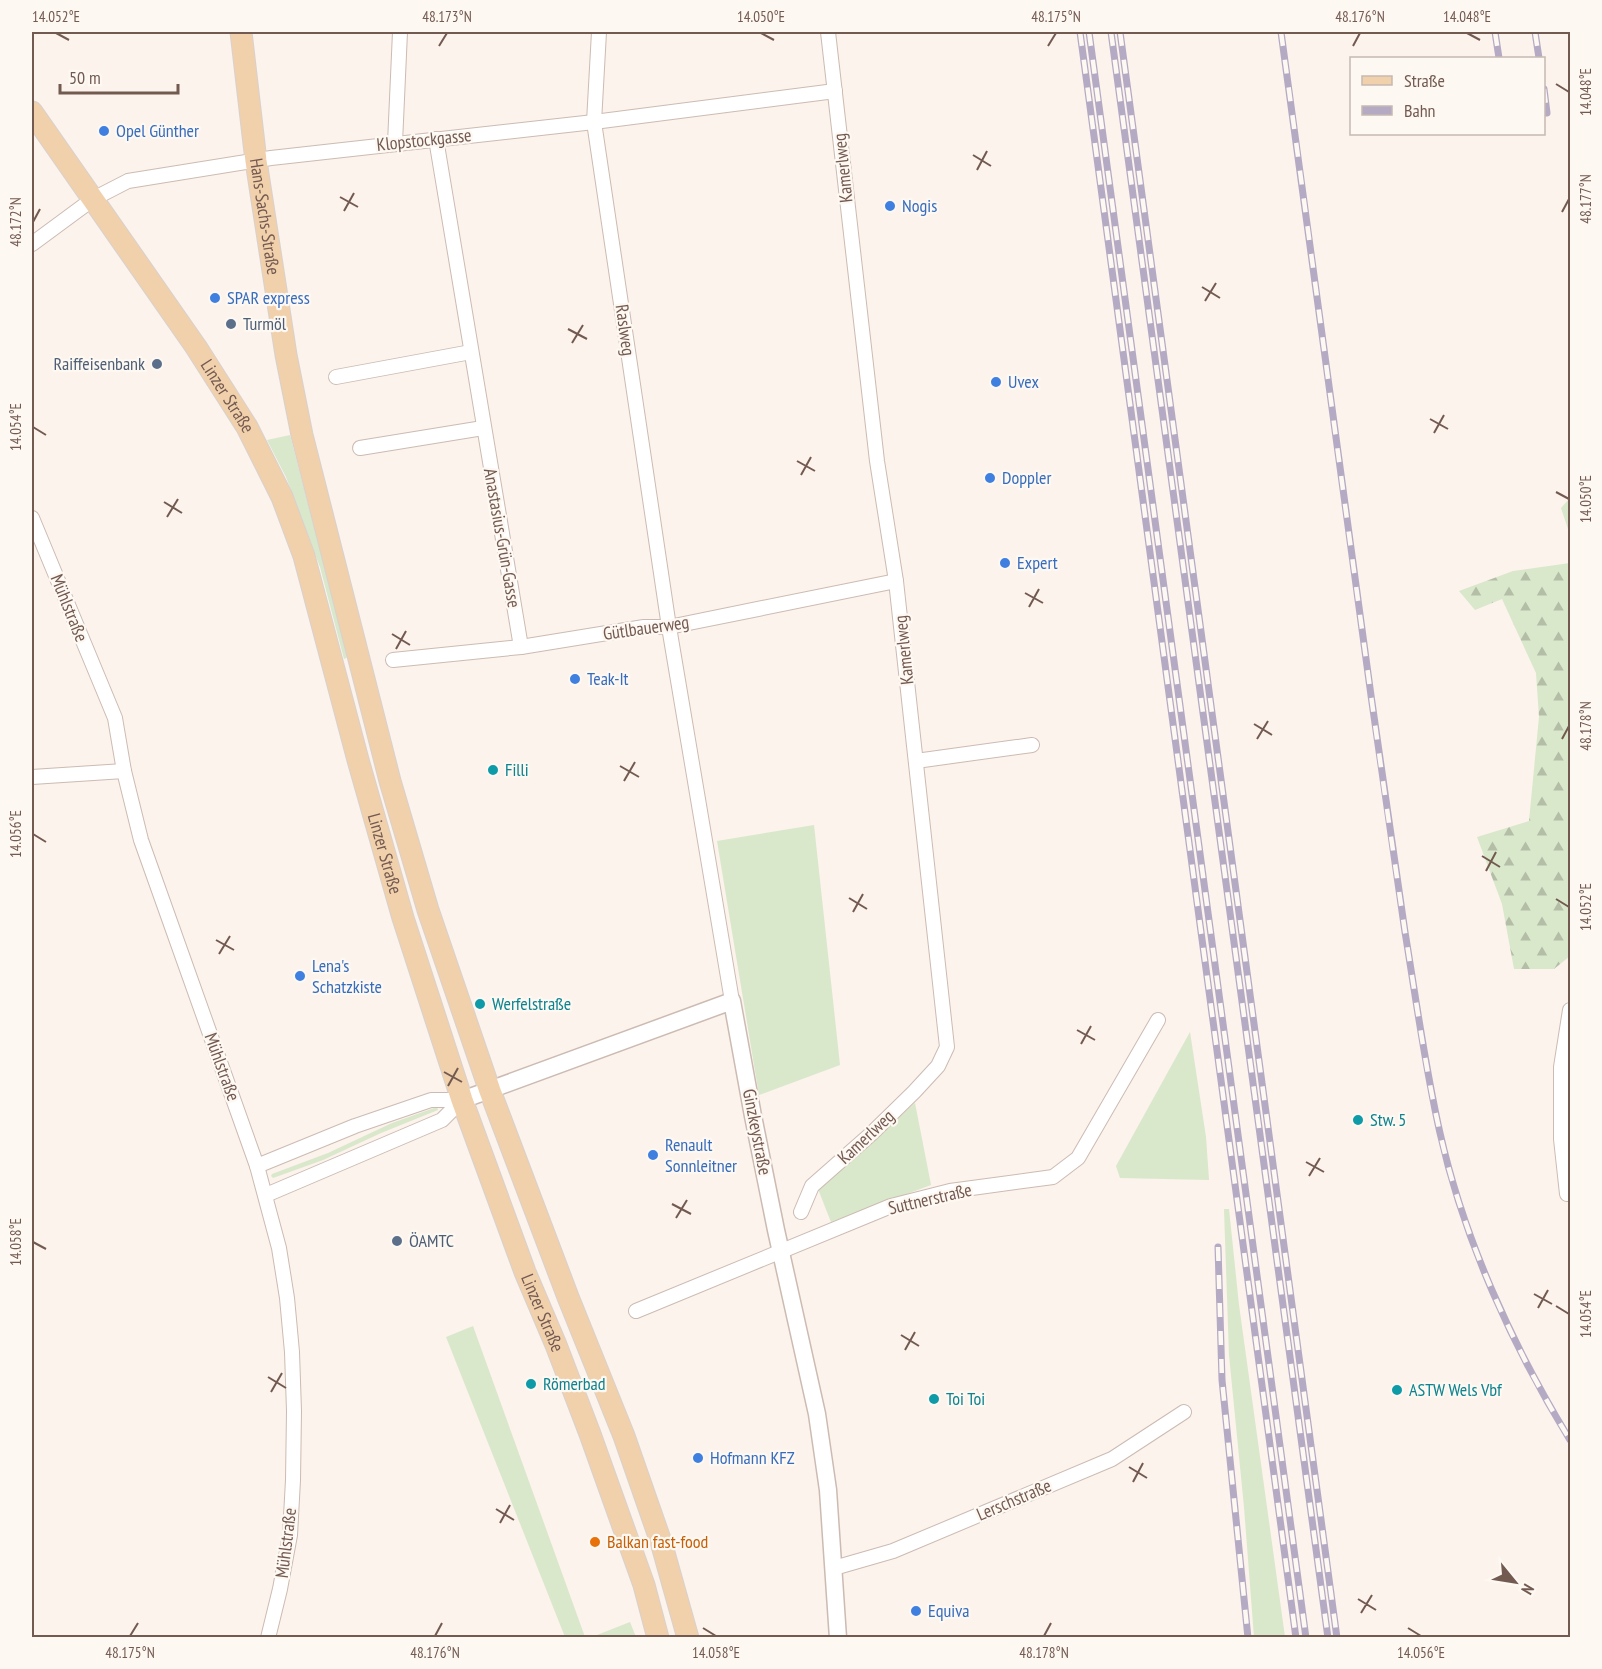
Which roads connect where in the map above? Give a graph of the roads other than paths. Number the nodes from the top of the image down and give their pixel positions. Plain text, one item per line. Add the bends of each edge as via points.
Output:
1 (241, 32) edge
2 (400, 32) edge
3 (599, 32) edge
4 (828, 32) edge
5 (835, 91) junction
6 (32, 112) edge
7 (594, 122) junction
8 (436, 139) junction
9 (395, 143) junction
10 (256, 161) junction
11 (93, 199) junction
12 (32, 243) edge
13 (471, 352) junction
14 (336, 377) dead end
15 (483, 428) junction
16 (302, 435) joint
17 (360, 448) dead end
18 (32, 518) edge
19 (896, 582) junction
20 (669, 627) junction
21 (521, 647) junction
22 (393, 660) dead end
23 (1032, 745) dead end
24 (916, 761) junction
25 (124, 771) junction
26 (32, 777) edge
27 (732, 1001) junction
28 (1570, 1010) edge
29 (1158, 1020) dead end
30 (490, 1090) junction
31 (462, 1100) junction
32 (257, 1166) junction
33 (1567, 1194) dead end
34 (266, 1195) junction
35 (801, 1212) dead end
36 (781, 1252) junction
37 (636, 1311) dead end
38 (1184, 1412) dead end
39 (834, 1568) junction
40 (268, 1638) edge
41 (658, 1638) edge
42 (688, 1638) edge
43 (838, 1638) edge

1 - 10 main road, Hans-Sachs-Straße
2 - 9 street
3 - 7 street, Raslweg
4 - 5 street, Kamerlweg
5 - 7 street, Klopstockgasse
5 - 19 street, Kamerlweg via 877,460
6 - 11 main road, Linzer Straße
7 - 8 street, Klopstockgasse
7 - 20 street, Raslweg
8 - 9 street, Klopstockgasse
8 - 13 street, Anastasius-Grün-Gasse
9 - 10 street, Klopstockgasse
10 - 11 street, Klopstockgasse via 128,181
10 - 16 main road, Hans-Sachs-Straße
11 - 12 street, Klopstockgasse
11 - 31 main road, Linzer Straße via 241,417 282,497 304,556 403,918
13 - 14 street
13 - 15 street, Anastasius-Grün-Gasse
15 - 17 street
15 - 21 street, Anastasius-Grün-Gasse
16 - 30 main road, Linzer Straße via 390,781 428,910
18 - 25 street, Mühlstraße via 115,718
19 - 20 street, Gütlbauerweg
19 - 24 street, Kamerlweg
20 - 21 street, Gütlbauerweg via 644,627
20 - 27 street, Ginzkeystraße
21 - 22 street, Gütlbauerweg
23 - 24 street
24 - 35 street, Kamerlweg via 947,1047 938,1066 914,1092 812,1186
25 - 26 street
25 - 32 street, Mühlstraße via 149,866
27 - 30 street
27 - 36 street, Ginzkeystraße
28 - 33 street via 1561,1067 1561,1139
29 - 36 street, Suttnerstraße via 1078,1158 1053,1177 950,1191 891,1206
30 - 31 street
30 - 42 main road, Linzer Straße via 624,1436 661,1542
31 - 32 street via 431,1100
31 - 34 street via 442,1120
31 - 41 main road, Linzer Straße via 590,1434 644,1585
32 - 34 street, Mühlstraße
34 - 40 street, Mühlstraße via 287,1298 294,1412 290,1535
36 - 37 street, Suttnerstraße
36 - 39 street, Ginzkeystraße via 817,1414
38 - 39 street, Lerschstraße via 1112,1459 893,1551
39 - 43 street, Ginzkeystraße

